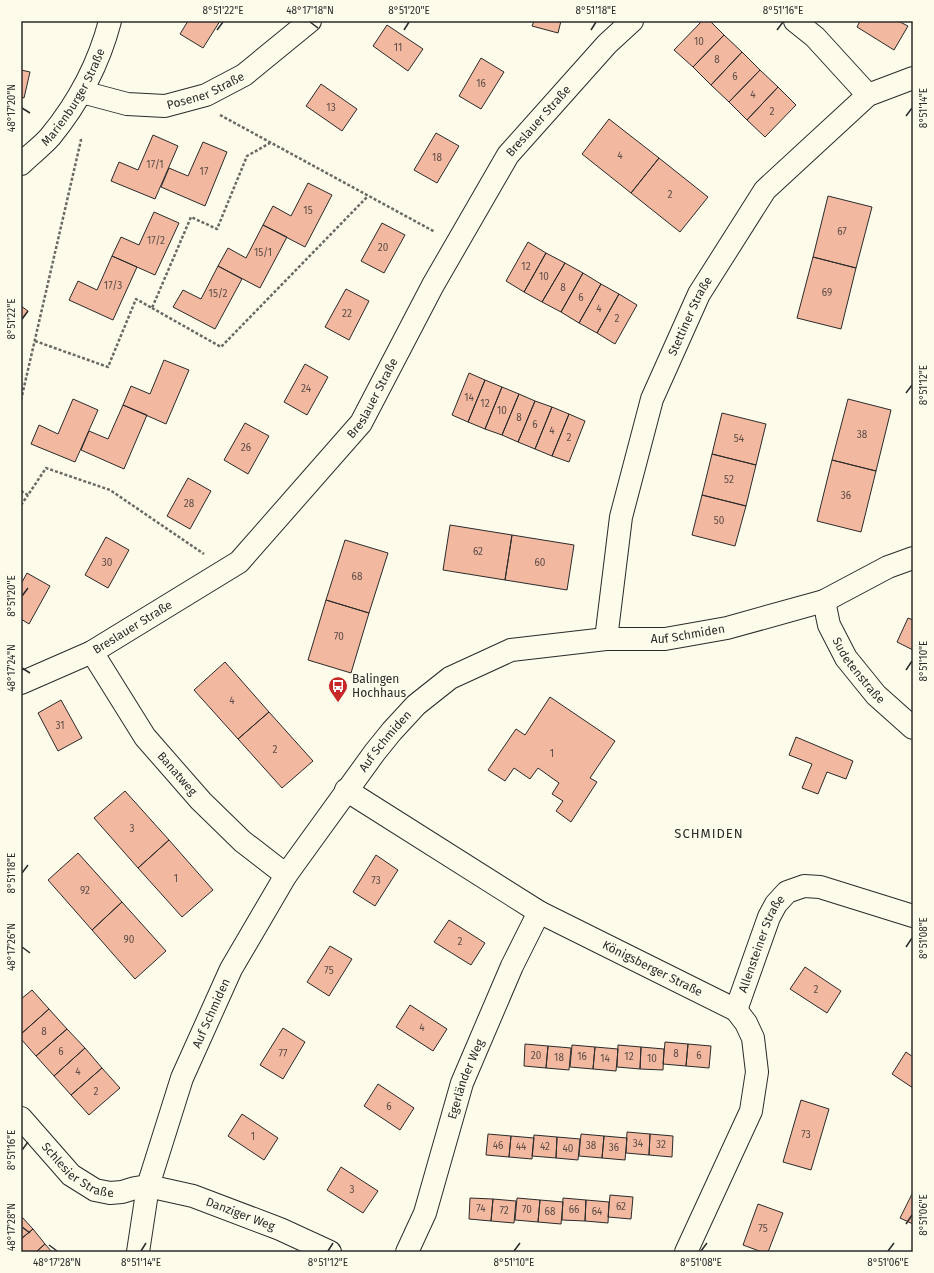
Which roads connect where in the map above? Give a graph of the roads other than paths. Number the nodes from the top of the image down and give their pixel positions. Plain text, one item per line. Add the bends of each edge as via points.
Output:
1 (110, 21) edge
2 (310, 21) edge
3 (632, 21) edge
4 (795, 21) edge
5 (913, 78) edge
6 (82, 92) junction
7 (868, 95) junction
8 (21, 164) edge
9 (913, 558) edge
10 (824, 600) junction
11 (606, 639) junction
12 (92, 652) junction
13 (21, 683) edge
14 (913, 728) edge
15 (346, 790) junction
16 (286, 875) junction
17 (539, 912) junction
18 (913, 916) edge
19 (736, 1010) junction
20 (21, 1118) edge
21 (148, 1186) junction
22 (138, 1252) edge
23 (330, 1252) edge
24 (407, 1252) edge
25 (686, 1252) edge

1 - 6 street, Marienburger Straße via 105,40
2 - 6 street, Posener Straße via 244,75 206,95 165,106 127,104
3 - 12 street, Breslauer Straße via 607,44 508,155 433,285 361,423 239,562
4 - 7 street via 814,37
5 - 7 street, Stettiner Straße
6 - 8 street, Marienburger Straße via 49,137
7 - 11 street, Stettiner Straße via 765,190 699,294 652,399 621,517
9 - 10 street, Auf Schmiden via 888,567
10 - 11 street, Auf Schmiden via 727,628 666,639
10 - 14 street, Sudetenstraße via 828,625 846,658 876,695
11 - 15 street, Auf Schmiden via 511,650 450,678 416,705
12 - 13 street, Breslauer Straße
12 - 16 street, Banatweg via 145,737 201,801 242,841
15 - 16 street, Auf Schmiden
15 - 17 street, Königsberger Straße
16 - 21 street, Auf Schmiden via 231,969 182,1078
17 - 19 street, Königsberger Straße
17 - 24 street, Egerländer Weg via 512,966 462,1083 425,1213
18 - 19 street, Allensteiner Straße via 820,887 804,886 787,892 769,916
19 - 25 street, Königsberger Straße via 753,1038 757,1072 751,1111
20 - 21 street, Schlesier Straße via 71,1175 95,1190 110,1193
21 - 22 street, Auf Schmiden
21 - 23 street, Danziger Weg via 193,1196 280,1229

